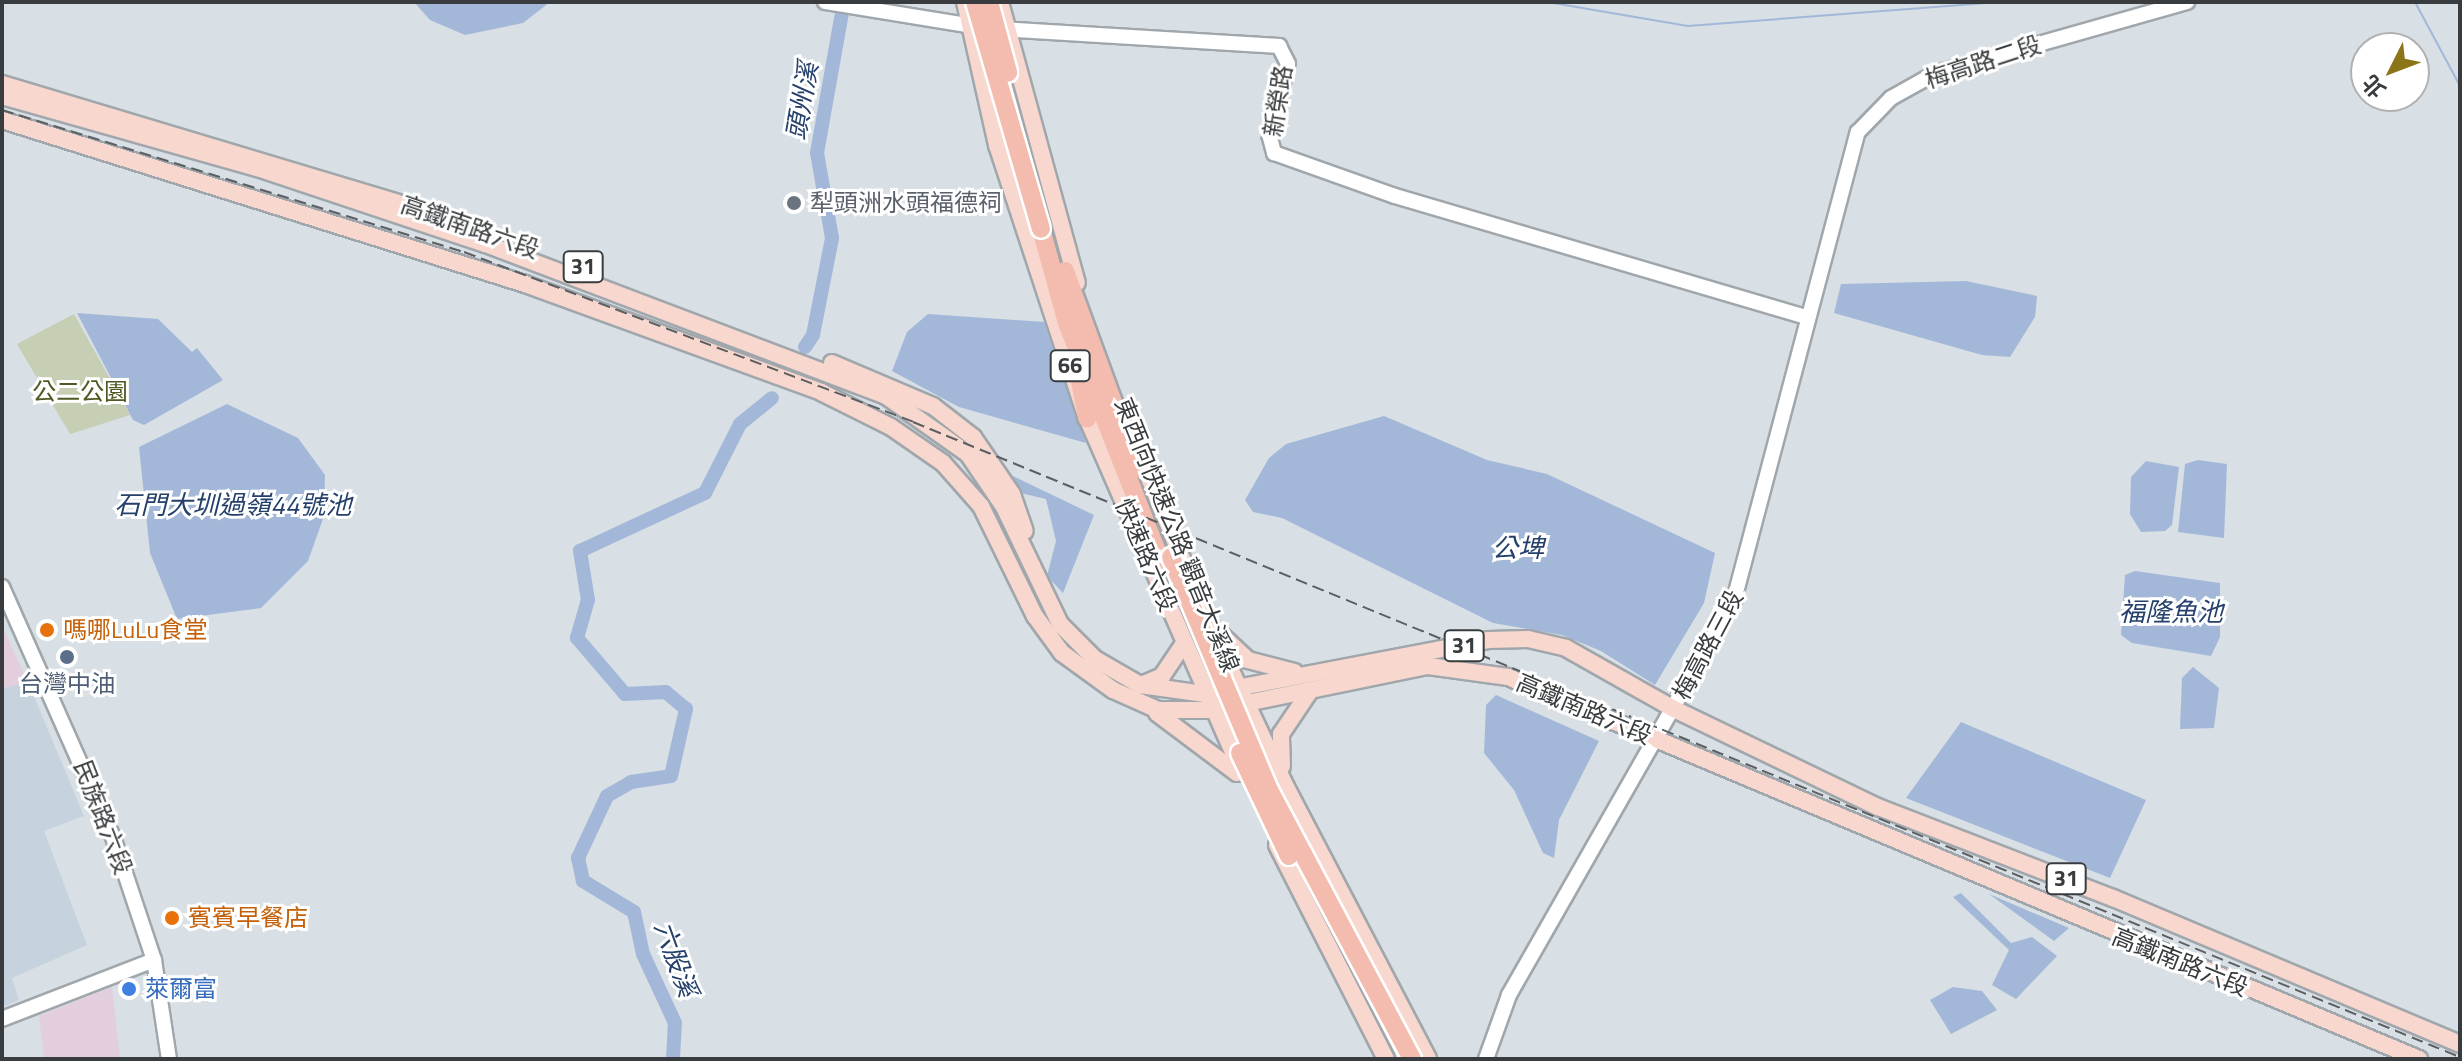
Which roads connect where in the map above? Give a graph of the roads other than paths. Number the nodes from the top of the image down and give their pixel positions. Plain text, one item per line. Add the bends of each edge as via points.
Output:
1 (825, 2) edge
2 (965, 2) edge
3 (975, 2) edge
4 (989, 2) edge
5 (1000, 2) edge
6 (2187, 2) edge
7 (971, 25) junction
8 (1008, 30) junction
9 (2, 84) edge
10 (2, 96) edge
11 (2, 120) edge
12 (101, 121) junction
13 (142, 121) junction
14 (2, 130) edge
15 (97, 158) junction
16 (147, 162) junction
17 (1047, 227) junction
18 (522, 257) junction
19 (595, 276) junction
20 (525, 290) junction
21 (616, 290) junction
22 (553, 300) junction
23 (612, 315) junction
24 (1807, 317) junction
25 (1073, 321) junction
26 (1803, 334) joint
27 (831, 399) junction
28 (1121, 411) junction
29 (1087, 418) junction
30 (1166, 559) junction
31 (2, 587) edge
32 (1047, 601) junction
33 (1208, 622) junction
34 (1184, 643) junction
35 (1327, 672) junction
36 (1240, 684) junction
37 (1140, 685) junction
38 (1113, 690) junction
39 (1310, 691) junction
40 (1205, 694) junction
41 (1248, 702) junction
42 (1674, 709) junction
43 (1213, 710) junction
44 (1657, 739) junction
45 (1286, 787) junction
46 (1254, 795) junction
47 (154, 960) junction
48 (2, 1019) edge
49 (2460, 1044) edge
50 (169, 1059) edge
51 (1386, 1059) edge
52 (1399, 1059) edge
53 (1412, 1059) edge
54 (1428, 1059) edge
55 (1486, 1059) edge
56 (2419, 1059) edge

1 - 7 street, 新榮路
2 - 7 main road, 66
3 - 17 highway, 東西向快速公路 觀音大溪線 / 66, bridge
4 - 17 highway, 東西向快速公路 觀音大溪線 / 66, bridge
5 - 8 main road, 66
6 - 24 street, 梅高路二段 via 1936,73 1891,98 1858,132 1848,156
7 - 8 street, 新榮路
7 - 29 main road, 快速路六段 / 66 via 997,145
8 - 24 street, 新榮路 via 1279,46 1288,64 1269,134 1274,153 1395,196
8 - 28 main road, 快速路六段 / 66 via 1046,185
9 - 13 main road, 高鐵南路六段 / 31
10 - 12 main road, 高鐵南路六段 / 31
11 - 16 main road, 高鐵南路六段 / 31
12 - 13 main road
12 - 18 main road, 高鐵南路六段 / 31
13 - 19 main road, 高鐵南路六段 / 31
14 - 15 main road, 高鐵南路六段 / 31
15 - 16 main road
15 - 20 main road, 高鐵南路六段 / 31
16 - 20 main road, 高鐵南路六段 / 31
17 - 25 highway, 東西向快速公路 觀音大溪線 / 66
18 - 19 main road, 高鐵南路六段 / 31
18 - 20 main road
19 - 21 main road, 高鐵南路六段 / 31
19 - 22 main road
19 - 32 main road, 高鐵南路六段 / 31 via 904,391 953,420 1012,494
20 - 22 main road, 高鐵南路六段 / 31
21 - 23 main road
21 - 32 main road, 高鐵南路六段 / 31 via 871,390 924,417 987,479
22 - 23 main road, 高鐵南路六段 / 31
22 - 27 main road, 高鐵南路六段 / 31
23 - 27 main road, 高鐵南路六段 / 31
24 - 26 street, 梅高路二段
25 - 28 highway
25 - 29 highway
25 - 30 highway, 東西向快速公路 觀音大溪線 / 66
26 - 42 street, 梅高路三段 via 1741,581
27 - 38 main road, 高鐵南路六段 / 31 via 891,427 943,463 981,506 1047,634 1084,673
28 - 33 main road, 快速路六段 / 66
29 - 34 main road, 快速路六段 / 66
30 - 52 highway, 東西向快速公路 觀音大溪線 / 66, bridge via 1258,796
30 - 53 highway, 東西向快速公路 觀音大溪線 / 66, bridge via 1269,790
31 - 47 street, 民族路六段 via 96,790
32 - 37 main road, 高鐵南路六段 / 31 via 1085,651
33 - 35 main road via 1248,660 1289,672
33 - 36 main road, 快速路六段 / 66
34 - 37 main road via 1162,676
34 - 40 main road, 快速路六段 / 66
35 - 36 main road, 高鐵南路六段 / 31
35 - 42 main road, 高鐵南路六段 / 31 via 1488,640 1528,639 1599,663
36 - 40 main road, 高鐵南路六段 / 31
36 - 41 main road, 快速路六段 / 66
37 - 40 main road, 高鐵南路六段 / 31
38 - 43 main road, 高鐵南路六段 / 31 via 1158,710
38 - 46 main road, 31 via 1210,747
39 - 41 main road, 高鐵南路六段 / 31
39 - 44 main road, 高鐵南路六段 / 31 via 1395,671 1453,668 1508,677
39 - 45 main road via 1281,734
40 - 43 main road, 快速路六段 / 66
41 - 43 main road, 高鐵南路六段 / 31
41 - 45 main road, 快速路六段 / 66
42 - 44 street, 梅高路三段
42 - 49 main road, 高鐵南路六段 / 31 via 1878,807 2113,898
43 - 46 main road, 快速路六段 / 66
44 - 55 street, 梅高路三段 via 1509,995
44 - 56 main road, 高鐵南路六段 / 31
45 - 54 main road, 快速路六段 / 66
46 - 51 main road, 快速路六段 / 66
47 - 48 street
47 - 50 street, 民族路六段

